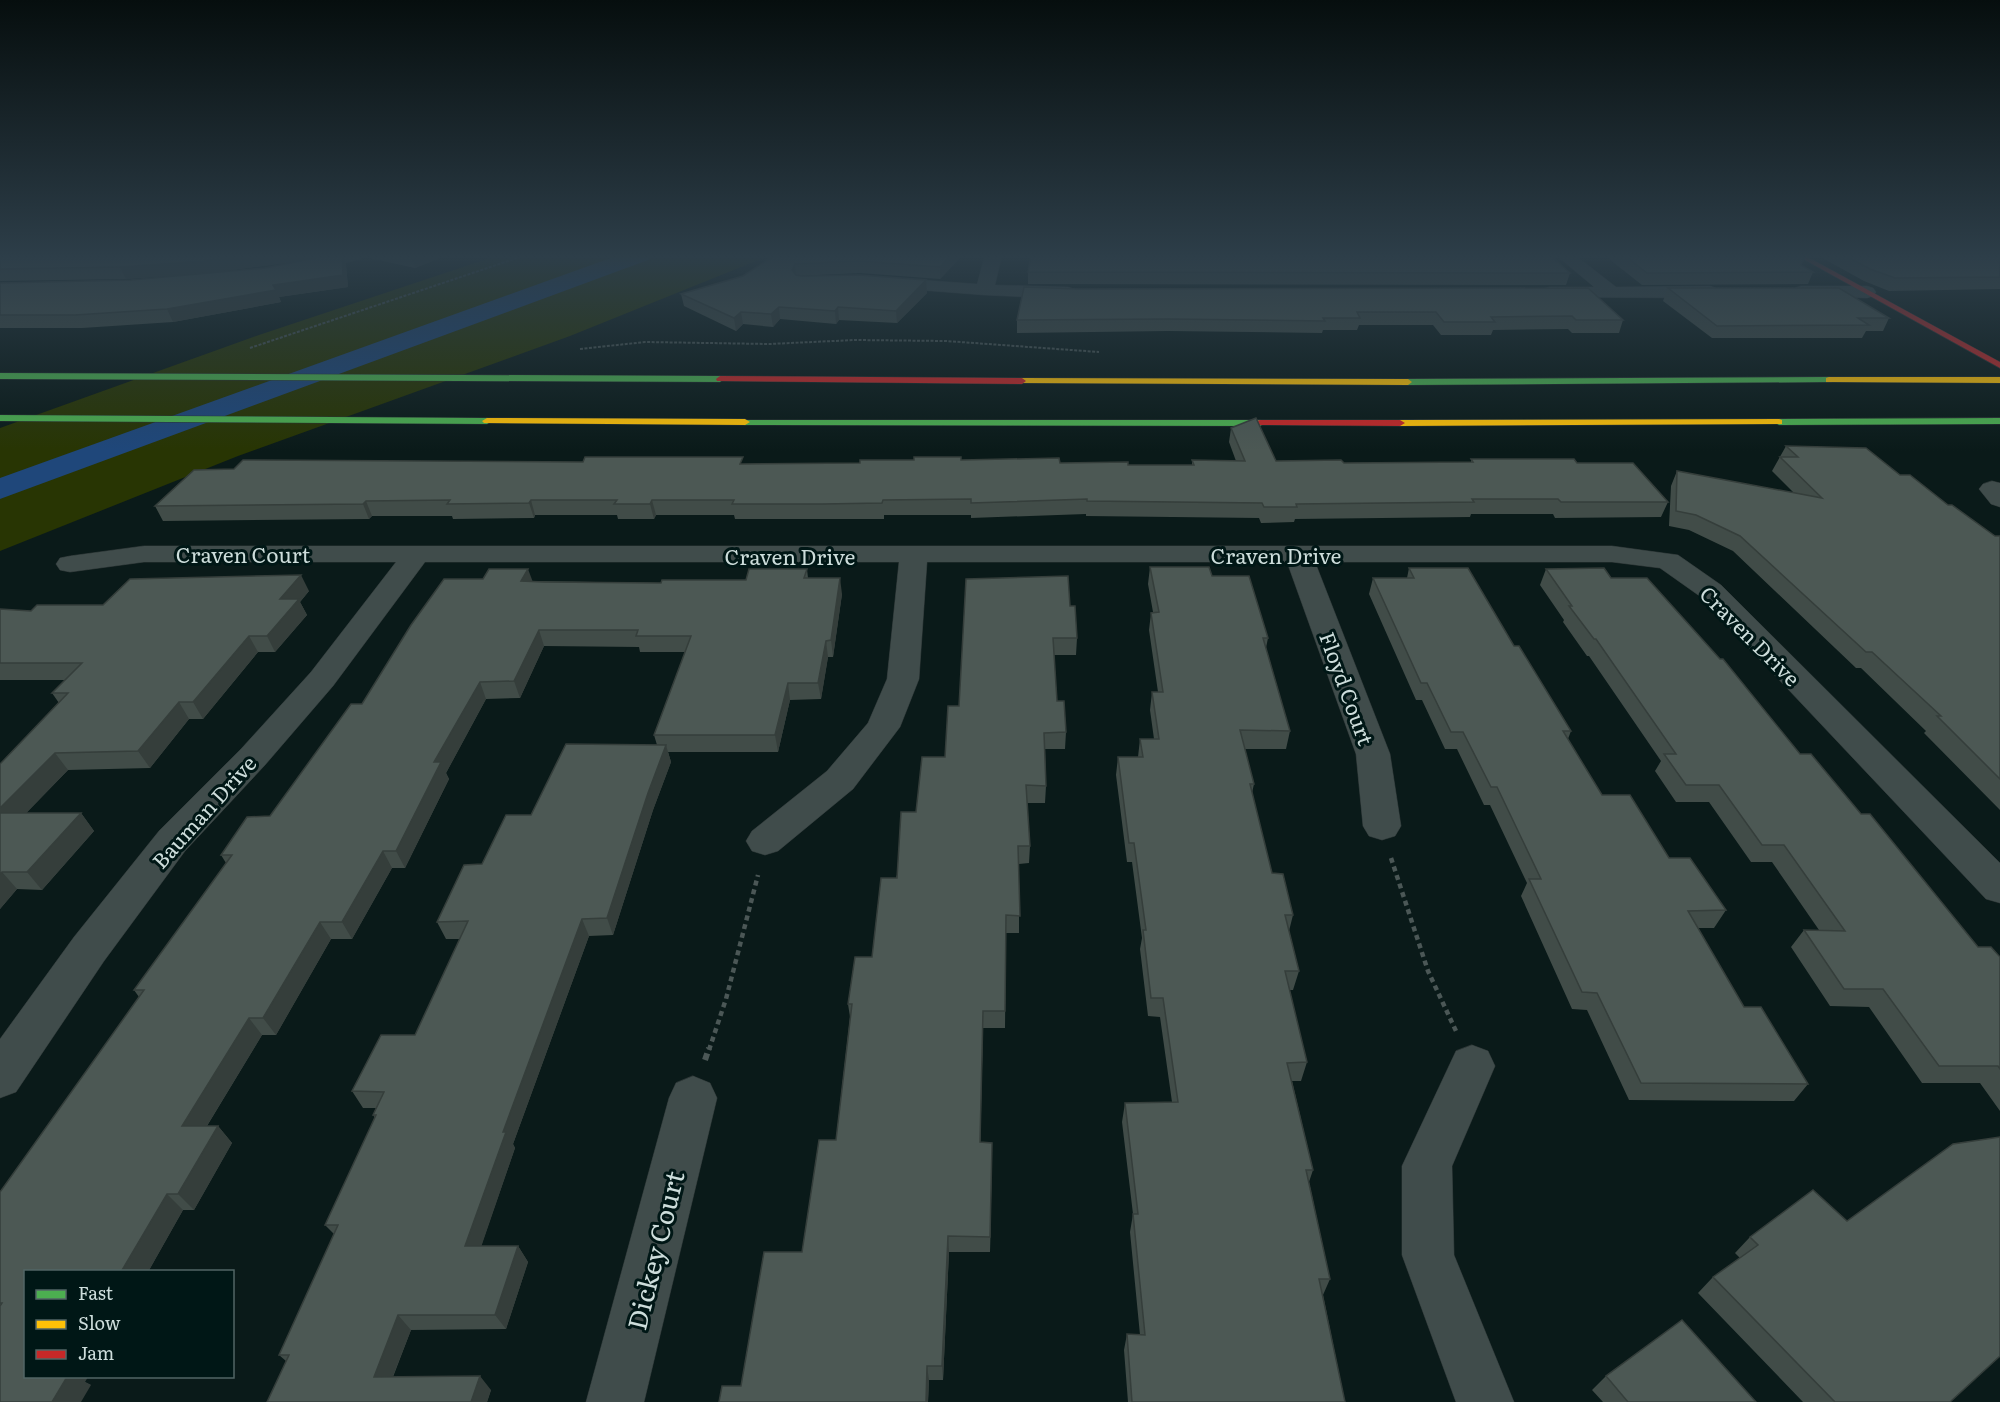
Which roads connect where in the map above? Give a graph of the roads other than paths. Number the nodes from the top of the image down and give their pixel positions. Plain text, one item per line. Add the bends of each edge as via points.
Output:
1 (1920, 320) edge
2 (2000, 364) edge
3 (0, 376) edge
4 (2000, 380) edge
5 (0, 418) edge
6 (2000, 422) edge
7 (417, 554) junction
8 (1298, 554) junction
9 (914, 555) junction
10 (70, 564) dead end
11 (1382, 826) road end
12 (765, 842) road end
13 (2000, 888) edge
14 (15, 1034) edge
15 (1472, 1066) road end
16 (0, 1077) edge
17 (693, 1098) road end
18 (615, 1402) edge
19 (1485, 1402) edge

1 - 2 main road
3 - 4 main road via 1206,382
5 - 6 main road via 1364,424
7 - 9 street, Craven Drive
7 - 10 street, Craven Court via 144,554
7 - 14 street, Bauman Drive via 322,679 172,841 89,949
8 - 9 street, Craven Drive
8 - 11 street, Floyd Court via 1373,754
8 - 13 street, Craven Drive via 1612,554 1668,561 1711,591
9 - 12 street via 903,678 884,727 840,780
14 - 16 street, Bauman Drive
15 - 19 street via 1427,1166 1428,1255
17 - 18 street, Dickey Court

